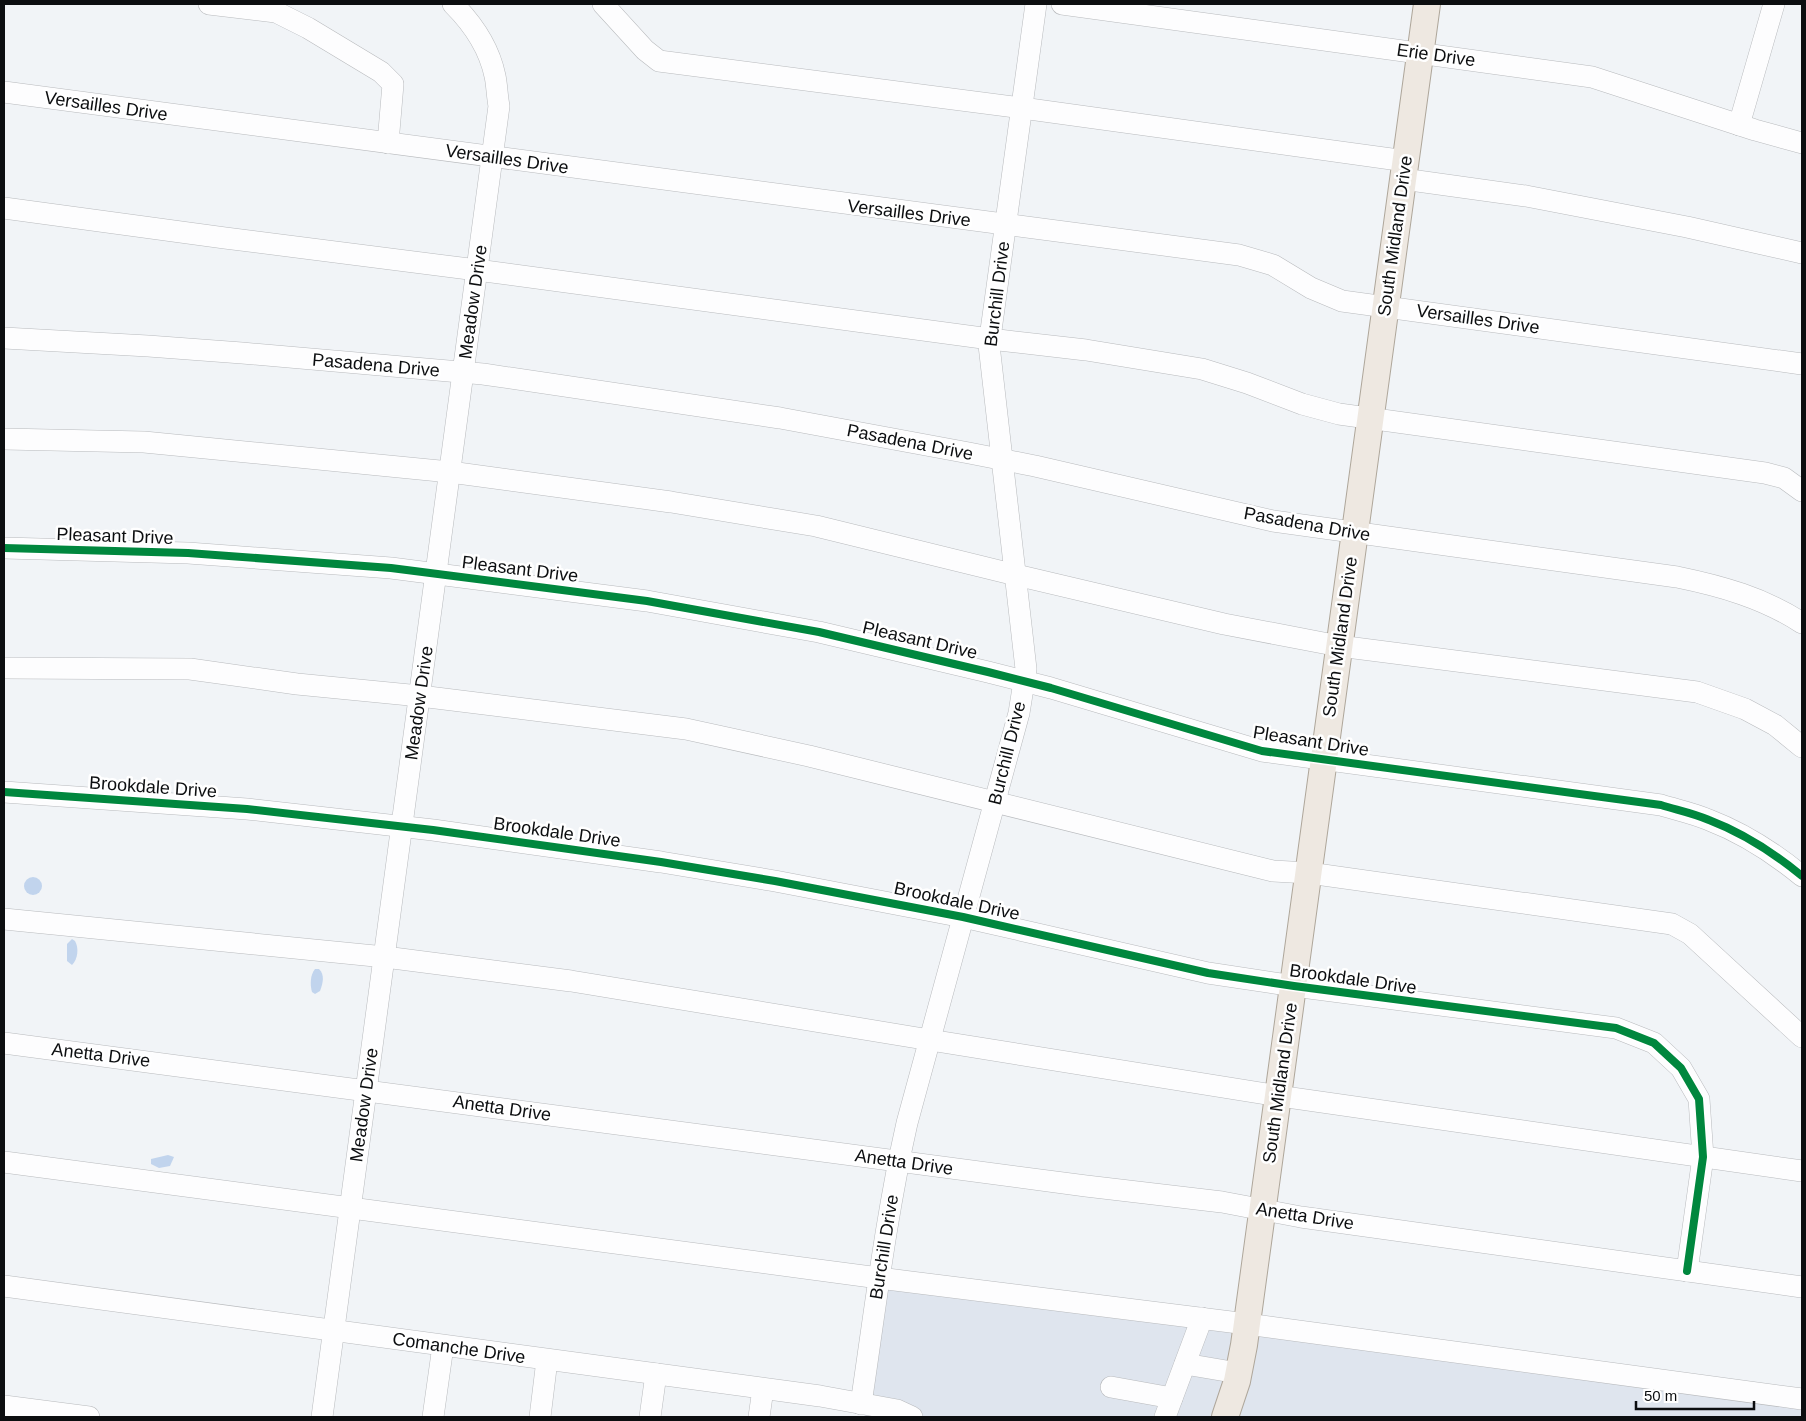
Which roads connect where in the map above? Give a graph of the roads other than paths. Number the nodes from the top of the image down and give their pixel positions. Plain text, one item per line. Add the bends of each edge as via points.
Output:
1 (209, 4) edge
2 (453, 4) edge
3 (603, 4) edge
4 (1036, 4) edge
5 (1062, 4) edge
6 (1427, 4) edge
7 (1771, 4) edge
8 (1420, 52) junction
9 (4, 92) edge
10 (1022, 108) junction
11 (1739, 125) junction
12 (388, 143) junction
13 (1802, 143) edge
14 (492, 157) junction
15 (1404, 170) junction
16 (4, 208) edge
17 (1005, 225) junction
18 (1802, 253) edge
19 (477, 270) junction
20 (1386, 306) junction
21 (4, 338) edge
22 (990, 338) junction
23 (1802, 364) edge
24 (463, 372) junction
25 (1370, 419) junction
26 (4, 439) edge
27 (1003, 460) junction
28 (450, 472) junction
29 (1802, 491) edge
30 (1354, 533) junction
31 (4, 548) edge
32 (437, 573) junction
33 (1016, 575) junction
34 (1802, 623) edge
35 (1339, 646) junction
36 (4, 668) edge
37 (1024, 681) junction
38 (420, 696) junction
39 (1802, 746) edge
40 (1324, 760) junction
41 (4, 792) edge
42 (995, 802) junction
43 (403, 826) junction
44 (1309, 873) junction
45 (1802, 876) edge
46 (963, 917) junction
47 (4, 918) edge
48 (384, 957) junction
49 (1294, 986) junction
50 (1802, 1037) edge
51 (930, 1040) junction
52 (4, 1043) edge
53 (366, 1090) junction
54 (1279, 1096) junction
55 (1703, 1157) junction
56 (898, 1161) junction
57 (4, 1162) edge
58 (1802, 1171) edge
59 (350, 1207) junction
60 (1263, 1210) junction
61 (1687, 1271) junction
62 (879, 1278) junction
63 (4, 1286) edge
64 (1802, 1287) edge
65 (1202, 1318) junction
66 (1247, 1324) junction
67 (334, 1331) junction
68 (443, 1346) junction
69 (547, 1360) junction
70 (1185, 1364) junction
71 (1238, 1373) junction
72 (656, 1374) junction
73 (1110, 1387) dead end
74 (763, 1389) junction
75 (1802, 1399) edge
76 (861, 1404) junction
77 (4, 1406) edge
78 (1169, 1408) edge
79 (89, 1417) edge
80 (322, 1417) edge
81 (433, 1417) edge
82 (540, 1417) edge
83 (650, 1417) edge
84 (759, 1417) edge
85 (912, 1417) edge
86 (1225, 1417) edge

1 - 12 street via 276,12 381,72 393,84
2 - 14 street, Meadow Drive via 476,30 496,78 499,106
3 - 10 street via 659,61
4 - 10 street, Burchill Drive
5 - 8 street, Erie Drive
6 - 8 main road, South Midland Drive
7 - 11 street
8 - 11 street, Erie Drive via 1592,77
8 - 15 main road, South Midland Drive
9 - 12 street, Versailles Drive
10 - 15 street
10 - 17 street, Burchill Drive
11 - 13 street, Erie Drive
12 - 14 street, Versailles Drive
14 - 17 street, Versailles Drive
14 - 19 street, Meadow Drive
15 - 18 street
15 - 20 main road, South Midland Drive
16 - 19 street
17 - 20 street, Versailles Drive via 1254,258 1278,267 1334,298
17 - 22 street, Burchill Drive
19 - 22 street
19 - 24 street, Meadow Drive
20 - 23 street, Versailles Drive
20 - 25 main road, South Midland Drive
21 - 24 street, Pasadena Drive via 148,346
22 - 25 street via 1202,369 1302,404
22 - 27 street, Burchill Drive
24 - 27 street, Pasadena Drive via 780,418
24 - 28 street, Meadow Drive
25 - 29 street via 1765,473 1784,478
25 - 30 main road, South Midland Drive
26 - 28 street via 144,442
27 - 30 street, Pasadena Drive via 1273,521
27 - 33 street, Burchill Drive
28 - 32 street, Meadow Drive
28 - 33 street via 671,502 816,526
30 - 34 street, Pasadena Drive via 1711,584 1750,596
30 - 35 main road, South Midland Drive
31 - 32 street, Pleasant Drive via 208,554
32 - 37 street, Pleasant Drive via 742,617 843,637
32 - 38 street, Meadow Drive
33 - 35 street via 1224,624
33 - 37 street, Burchill Drive via 1026,668
35 - 39 street via 1697,692 1745,709 1775,725
35 - 40 main road, South Midland Drive
36 - 38 street via 190,669
37 - 40 street, Pleasant Drive via 1243,746
37 - 42 street, Burchill Drive via 1019,713
38 - 42 street via 686,729
38 - 43 street, Meadow Drive
40 - 44 main road, South Midland Drive
40 - 45 street, Pleasant Drive via 1661,805 1733,830
41 - 43 street, Brookdale Drive via 237,808
42 - 44 street via 1273,871
42 - 46 street, Burchill Drive
43 - 46 street, Brookdale Drive via 661,862
43 - 48 street, Meadow Drive
44 - 49 main road, South Midland Drive
44 - 50 street via 1672,924 1690,934
46 - 49 street, Brookdale Drive via 1208,973
46 - 51 street, Burchill Drive
47 - 48 street
48 - 51 street via 572,980
48 - 53 street, Meadow Drive
49 - 54 main road, South Midland Drive
49 - 55 street, Brookdale Drive via 1616,1028 1654,1043 1681,1068 1699,1099
51 - 54 street
51 - 56 street, Burchill Drive
52 - 53 street, Anetta Drive
53 - 56 street, Anetta Drive
53 - 59 street, Meadow Drive
54 - 55 street
54 - 60 main road, South Midland Drive
55 - 58 street
55 - 61 street, Brookdale Drive
56 - 60 street, Anetta Drive
56 - 62 street, Burchill Drive
57 - 59 street
59 - 62 street
59 - 67 street, Meadow Drive
60 - 61 street, Anetta Drive
60 - 66 main road, South Midland Drive
61 - 64 street, Anetta Drive
62 - 65 street
62 - 76 street, Burchill Drive
63 - 67 street, Comanche Drive
65 - 66 street
65 - 70 street
66 - 71 main road, South Midland Drive
66 - 75 street
67 - 68 street, Comanche Drive
67 - 80 street, Meadow Drive
68 - 69 street, Comanche Drive
68 - 81 street
69 - 72 street, Comanche Drive
69 - 82 street
70 - 71 street
70 - 78 street
71 - 86 main road, South Midland Drive
72 - 74 street, Comanche Drive
72 - 83 street
73 - 78 street
74 - 76 street, Comanche Drive
74 - 84 street
76 - 85 street, Comanche Drive via 897,1410
77 - 79 street

